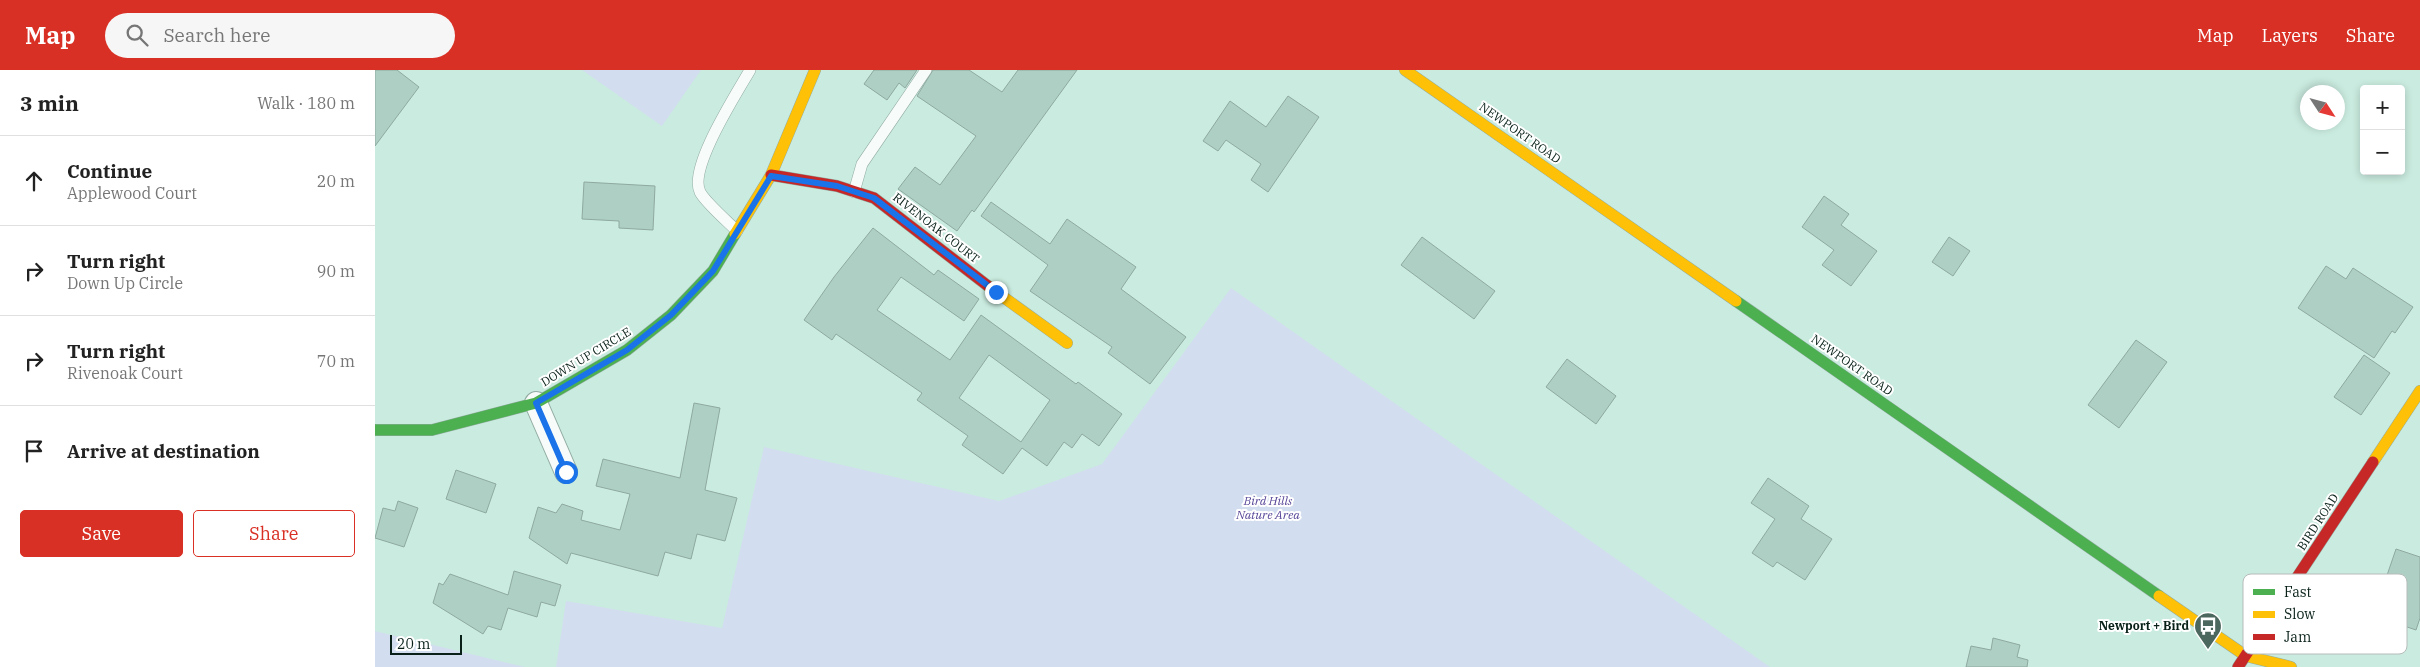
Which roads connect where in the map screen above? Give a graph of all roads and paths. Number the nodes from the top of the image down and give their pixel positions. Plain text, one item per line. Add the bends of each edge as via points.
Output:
1 (750, 70) edge
2 (815, 70) edge
3 (927, 70) edge
4 (1405, 70) edge
5 (771, 176) junction
6 (854, 192) junction
7 (737, 231) junction
8 (1067, 343) dead end
9 (2420, 391) edge
10 (536, 403) junction
11 (375, 430) edge
12 (566, 472) dead end
13 (2300, 574) edge
14 (2243, 654) edge
15 (2243, 654) edge
16 (2246, 656) junction
17 (2238, 667) edge
18 (2291, 667) edge

1 - 7 lane via 715,131 697,178 699,192
2 - 5 street, DOWN UP CIRCLE
3 - 6 lane via 861,164
4 - 14 street, NEWPORT ROAD
5 - 6 street, RIVENOAK COURT via 837,186
5 - 7 street, DOWN UP CIRCLE
6 - 8 street, RIVENOAK COURT via 874,198
7 - 10 street, DOWN UP CIRCLE via 713,271 671,315 627,350
9 - 13 street, BIRD ROAD
10 - 11 street, DOWN UP CIRCLE via 432,430
10 - 12 street
15 - 16 street, NEWPORT ROAD
16 - 17 street, BIRD ROAD
16 - 18 street, NEWPORT ROAD

